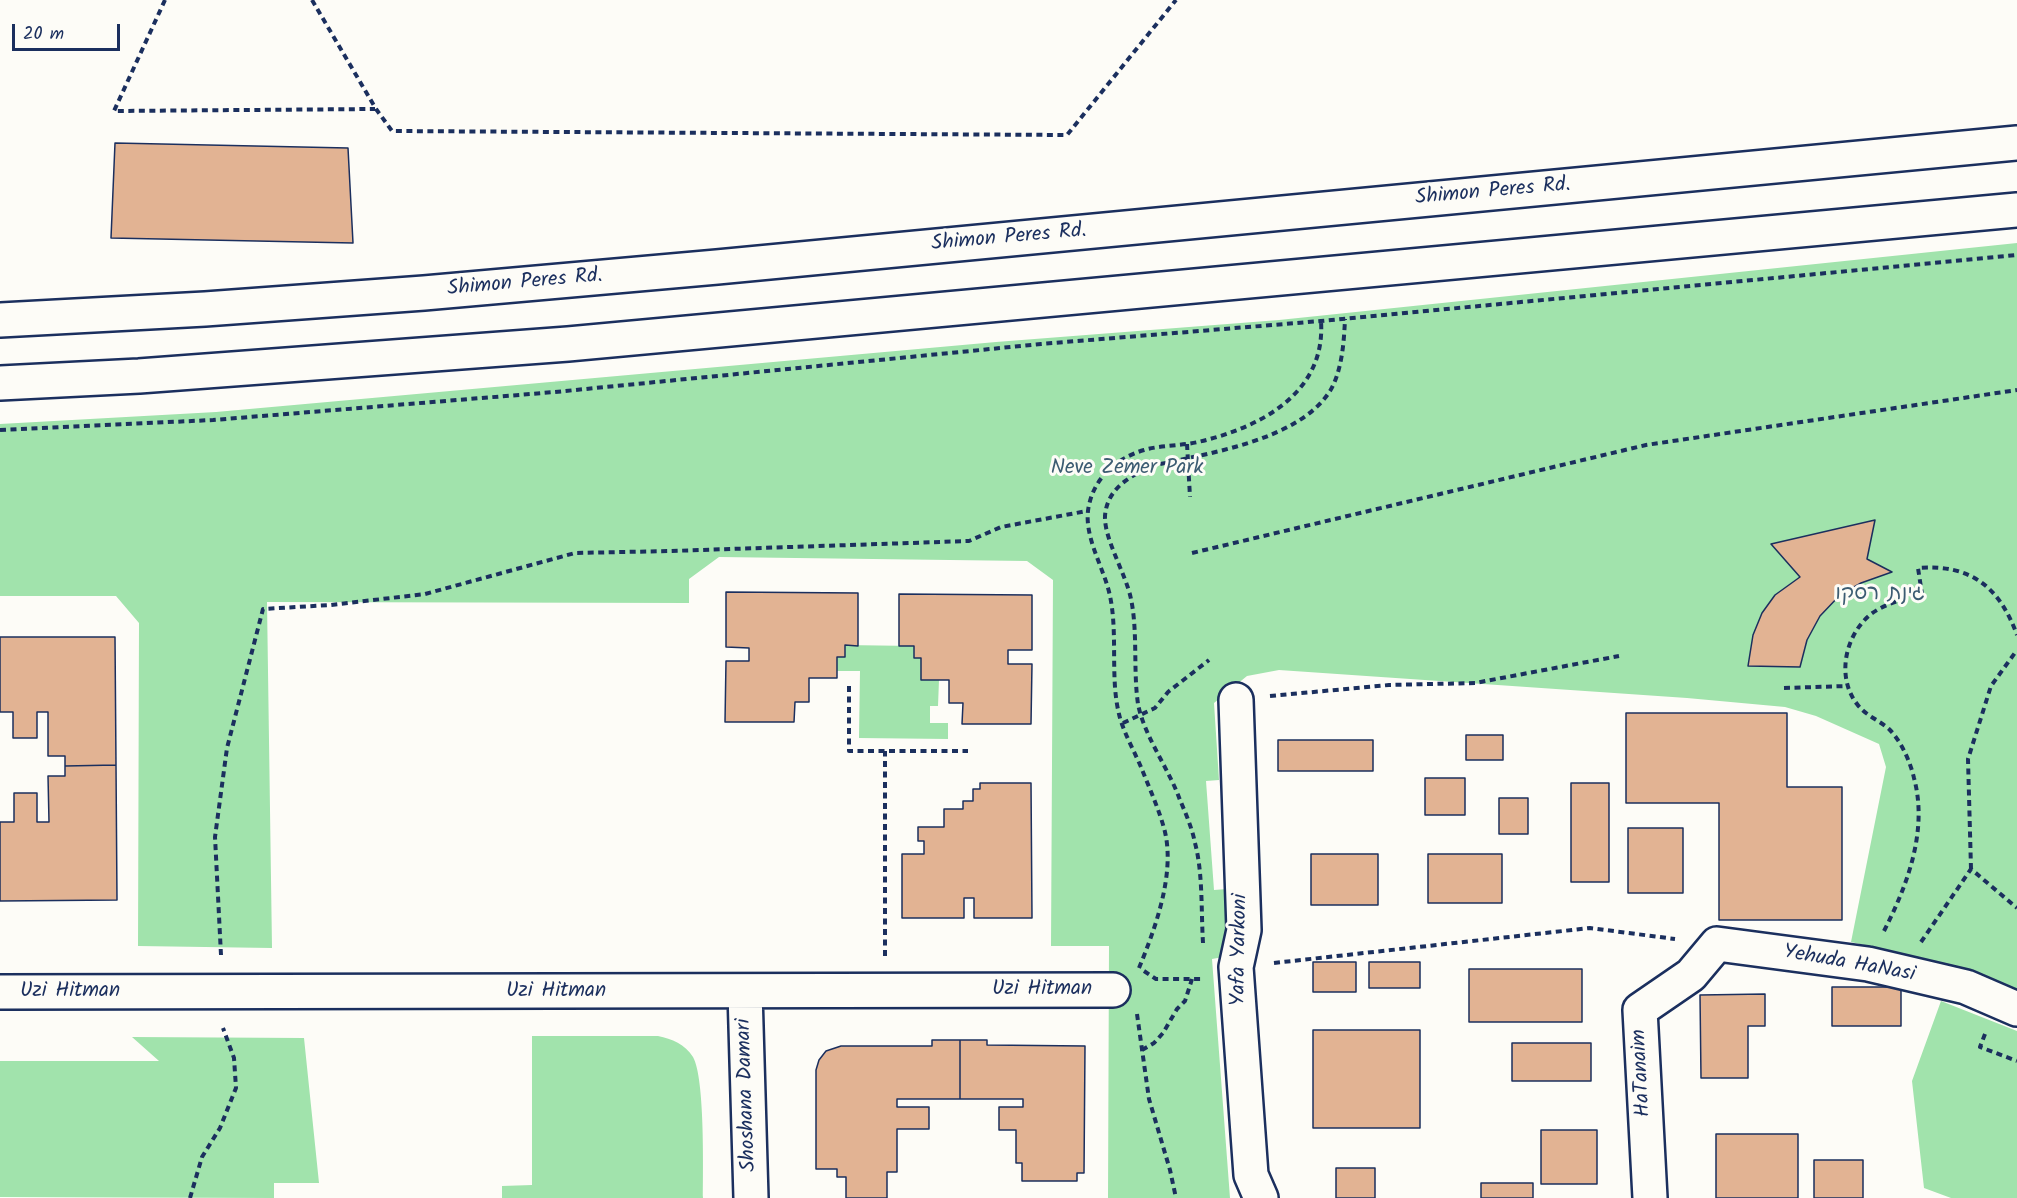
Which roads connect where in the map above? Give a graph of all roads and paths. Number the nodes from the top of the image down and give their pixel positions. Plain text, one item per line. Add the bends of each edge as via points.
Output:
1 (165, 0) edge
2 (312, 0) edge
3 (1176, 0) edge
4 (376, 110) junction
5 (2017, 143) edge
6 (2017, 210) edge
7 (2017, 255) edge
8 (1345, 319) junction
9 (0, 320) edge
10 (1321, 321) junction
11 (0, 383) edge
12 (2017, 390) edge
13 (0, 430) edge
14 (1187, 444) junction
15 (1188, 458) junction
16 (1190, 497) dead end
17 (1087, 511) junction
18 (1192, 553) dead end
19 (2017, 635) edge
20 (2017, 650) edge
21 (1619, 656) dead end
22 (1209, 660) dead end
23 (849, 686) dead end
24 (1847, 686) junction
25 (1784, 687) dead end
26 (1236, 700) joint
27 (1142, 715) junction
28 (1123, 723) junction
29 (885, 751) junction
30 (968, 751) dead end
31 (1971, 869) junction
32 (2016, 905) edge
33 (1203, 944) dead end
34 (1717, 944) junction
35 (222, 956) dead end
36 (885, 956) dead end
37 (1868, 964) junction
38 (1236, 967) junction
39 (1901, 972) junction
40 (1206, 978) dead end
41 (1174, 979) dead end
42 (1192, 979) junction
43 (1129, 989) junction
44 (0, 992) edge
45 (745, 992) junction
46 (2017, 1009) edge
47 (223, 1028) dead end
48 (1142, 1050) junction
49 (190, 1198) edge
50 (751, 1198) edge
51 (1176, 1198) edge
52 (1261, 1198) edge
53 (1650, 1198) edge

1 - 4 path via 114,111
2 - 4 path
3 - 4 path via 1067,135 393,130
5 - 9 street, Shimon Peres Rd. via 494,287
6 - 11 street via 568,344
7 - 8 path
8 - 10 path
8 - 15 path via 1338,371 1330,391 1311,412 1263,438
10 - 13 path via 567,391 225,419
10 - 14 path via 1317,359 1302,388 1285,404 1254,424
12 - 18 path via 1646,446
14 - 15 path
14 - 17 path via 1144,450 1118,462 1100,478
15 - 16 path
15 - 27 path via 1156,465 1127,478 1109,500 1105,515 1106,530 1131,600
17 - 28 path via 1088,528 1110,597 1117,700
17 - 35 path via 1001,527 969,541 575,553 425,594 263,609 227,748 215,837
19 - 24 path via 2004,608 1977,580 1948,567 1918,568 1922,594 1872,614 1854,633 1846,657
20 - 31 path via 1991,686 1968,759
21 - 26 path via 1475,683 1389,684
22 - 27 path
23 - 29 path via 849,751
24 - 25 path
24 - 37 path via 1857,704 1889,729 1900,745 1914,777 1920,818 1914,852 1896,907
26 - 38 street, Yafa Yarkoni via 1244,930
27 - 28 path
27 - 33 path via 1180,798 1195,843
28 - 43 path via 1156,805 1165,834 1167,863 1151,942
29 - 30 path
29 - 36 path
31 - 32 path
31 - 39 path
34 - 37 street, Yehuda HaNasi
34 - 38 path via 1590,928
34 - 53 street, HaTanaim via 1691,975 1640,1010
37 - 39 street, Yehuda HaNasi
38 - 52 street, Yafa Yarkoni via 1251,1175
39 - 46 street, Yehuda HaNasi via 1966,987
40 - 42 path
41 - 42 path
42 - 48 path via 1185,1001 1163,1033
43 - 45 street, Uzi Hitman
43 - 48 path
44 - 45 street, Uzi Hitman
45 - 50 street, Shoshana Damari
47 - 49 path via 234,1058 236,1088 220,1128 202,1157
48 - 51 path via 1149,1099

